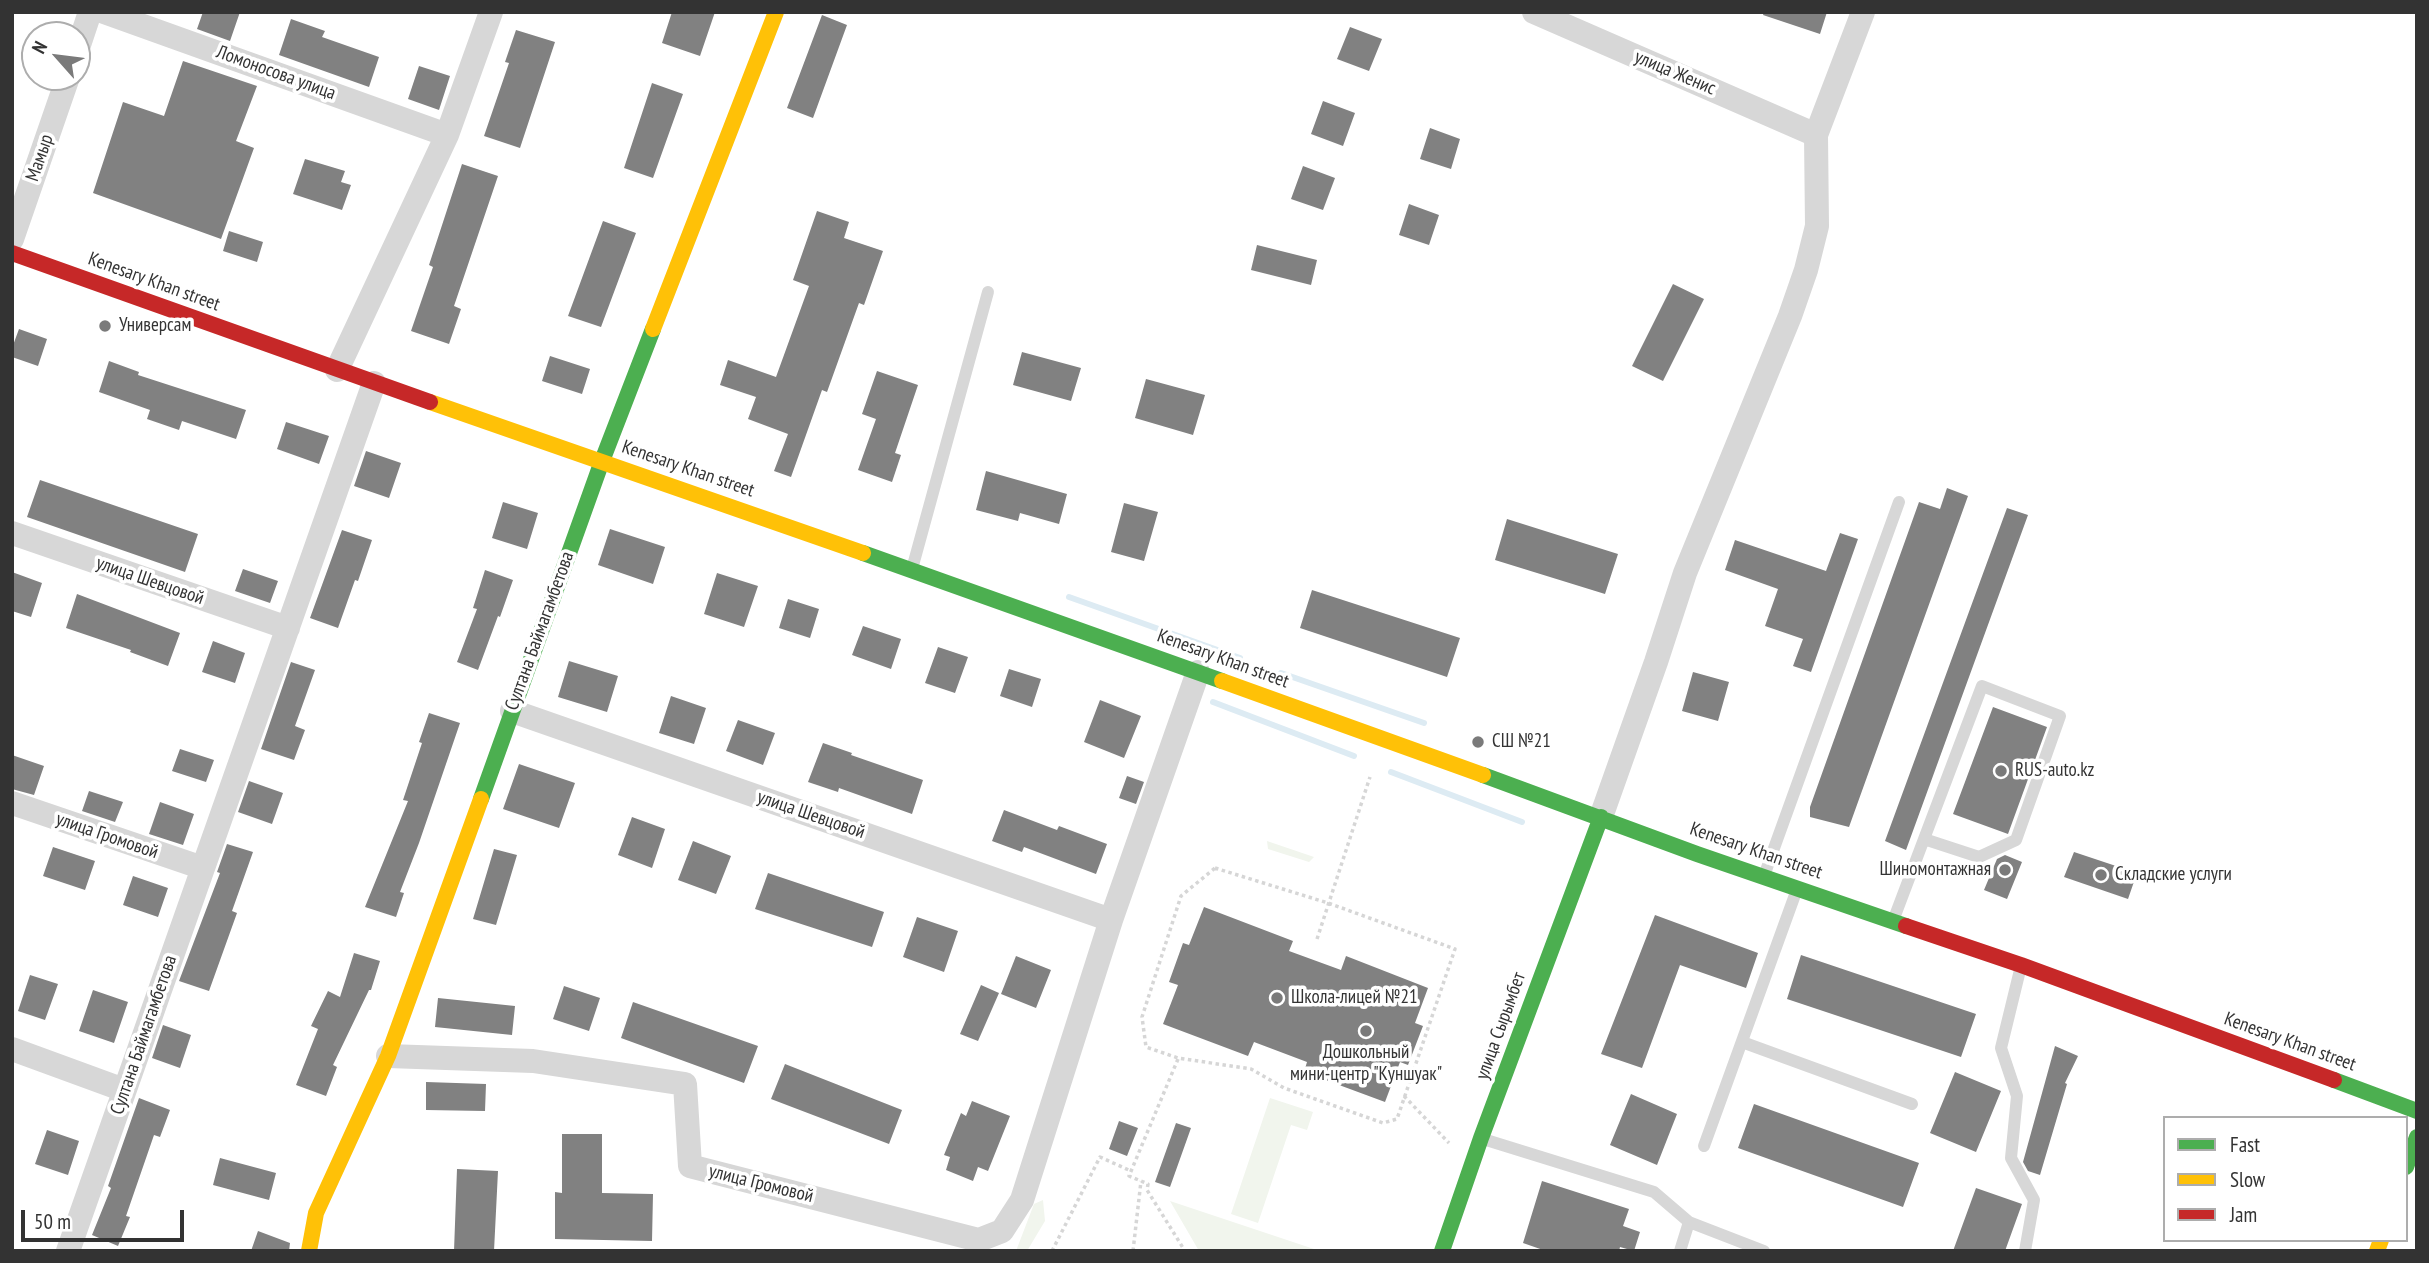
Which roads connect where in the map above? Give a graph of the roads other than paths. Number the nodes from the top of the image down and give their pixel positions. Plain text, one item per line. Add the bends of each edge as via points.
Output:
1 (104, 12) edge
2 (491, 12) edge
3 (776, 12) edge
4 (1534, 12) edge
5 (1863, 12) edge
6 (63, 91) edge
7 (447, 135) junction
8 (1816, 135) junction
9 (12, 239) edge
10 (12, 253) edge
11 (988, 292) dead end
12 (337, 370) junction
13 (374, 383) junction
14 (602, 461) junction
15 (1899, 502) dead end
16 (12, 533) edge
17 (912, 570) junction
18 (288, 628) junction
19 (1198, 672) junction
20 (512, 710) junction
21 (12, 803) edge
22 (1601, 817) junction
23 (1924, 839) junction
24 (203, 869) junction
25 (1763, 877) junction
26 (1797, 888) junction
27 (1111, 920) junction
28 (1893, 921) junction
29 (2021, 965) junction
30 (1742, 1042) junction
31 (12, 1049) edge
32 (388, 1056) junction
33 (124, 1090) junction
34 (1912, 1104) dead end
35 (2417, 1111) edge
36 (2417, 1137) edge
37 (1481, 1138) junction
38 (1704, 1146) dead end
39 (2408, 1162) edge
40 (1689, 1222) junction
41 (68, 1251) edge
42 (309, 1251) edge
43 (1443, 1251) edge
44 (1680, 1251) edge
45 (1764, 1251) edge
46 (2025, 1251) edge

1 - 7 street, Ломоносова улица
2 - 7 street
3 - 14 main road, Султана Баймагамбетова
4 - 8 street, улица Женис
5 - 8 street
6 - 9 street, Мамыр
7 - 12 street
8 - 22 street via 1817,226 1806,270 1685,573
10 - 12 main road, Kenesary Khan street
11 - 17 lane
12 - 13 main road, Kenesary Khan street
13 - 14 main road, Kenesary Khan street
13 - 18 street, Султана Баймагамбетова
14 - 17 main road, Kenesary Khan street
14 - 20 main road, Султана Баймагамбетова
15 - 25 lane
16 - 18 street, улица Шевцовой
17 - 19 main road, Kenesary Khan street
18 - 24 street, Султана Баймагамбетова
19 - 22 main road, Kenesary Khan street
19 - 27 street
20 - 27 street, улица Шевцовой
20 - 32 main road, Султана Баймагамбетова
21 - 24 street, улица Громовой
22 - 25 main road, Kenesary Khan street
22 - 37 main road, улица Сырымбет
23 - 23 lane via 1982,686 2060,716 2016,840 1979,857
23 - 28 lane
24 - 33 street, Султана Баймагамбетова
25 - 26 main road, Kenesary Khan street
26 - 28 main road, Kenesary Khan street
26 - 30 lane
27 - 32 street, улица Громовой via 1021,1200 1002,1231 979,1240 690,1166 685,1084 533,1061
28 - 29 main road, Kenesary Khan street
29 - 35 main road, Kenesary Khan street
29 - 46 lane via 2001,1048 2017,1096 2011,1158 2034,1200
30 - 34 lane
30 - 38 lane
31 - 33 street
32 - 42 main road, Султана Баймагамбетова via 316,1213
33 - 41 street, Султана Баймагамбетова
36 - 39 main road
37 - 40 lane via 1654,1192
37 - 43 main road, улица Сырымбет
40 - 44 lane
40 - 45 lane

